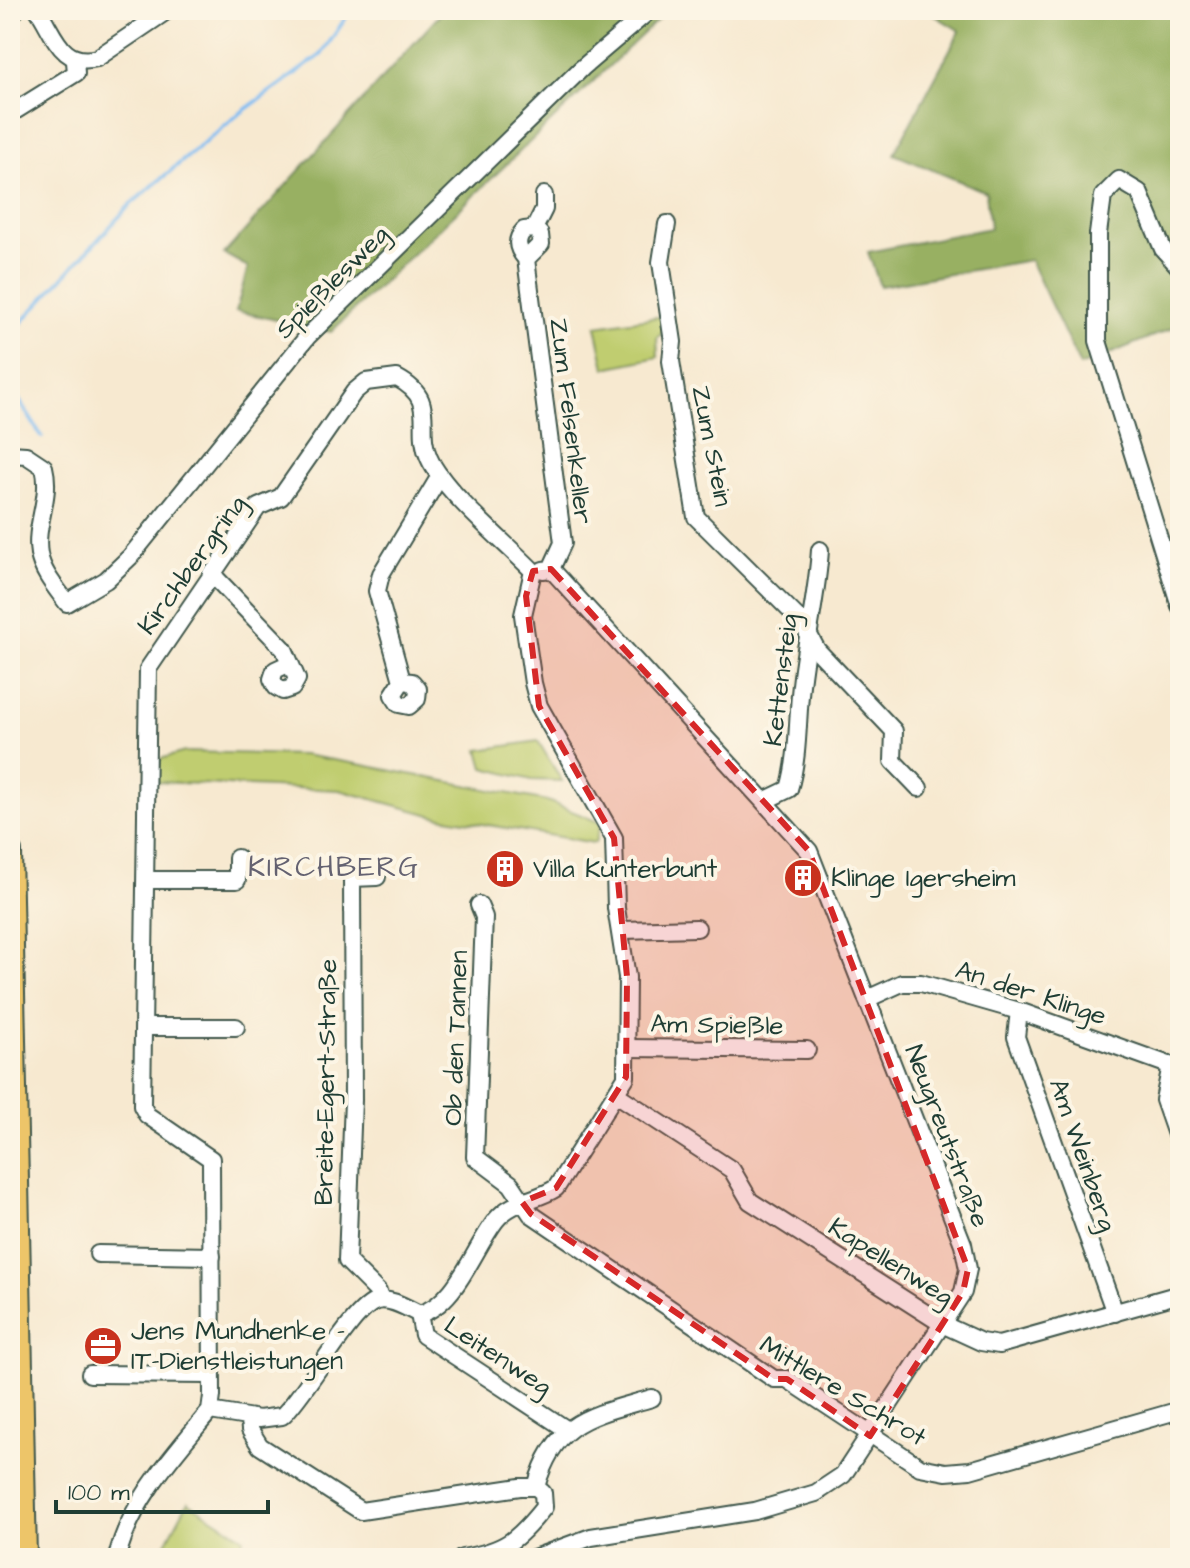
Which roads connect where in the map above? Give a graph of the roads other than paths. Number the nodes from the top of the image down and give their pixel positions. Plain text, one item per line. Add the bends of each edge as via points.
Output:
1 (38, 10) edge
2 (168, 10) edge
3 (650, 10) edge
4 (75, 61) junction
5 (10, 114) edge
6 (544, 195) dead end
7 (667, 224) dead end
8 (1180, 268) edge
9 (10, 454) edge
10 (440, 476) junction
11 (820, 550) dead end
12 (551, 569) junction
13 (533, 571) junction
14 (211, 573) junction
15 (1180, 606) edge
16 (809, 636) junction
17 (288, 664) dead end
18 (402, 681) dead end
19 (919, 788) dead end
20 (766, 800) junction
21 (10, 852) edge
22 (237, 858) dead end
23 (377, 877) dead end
24 (146, 880) junction
25 (479, 905) dead end
26 (697, 928) dead end
27 (622, 930) junction
28 (867, 999) junction
29 (1019, 1011) junction
30 (145, 1027) junction
31 (236, 1027) dead end
32 (626, 1048) junction
33 (807, 1050) dead end
34 (1175, 1067) edge
35 (616, 1094) junction
36 (1180, 1146) edge
37 (522, 1202) junction
38 (98, 1254) dead end
39 (212, 1256) junction
40 (1180, 1294) edge
41 (379, 1300) junction
42 (1115, 1313) junction
43 (419, 1314) junction
44 (944, 1325) junction
45 (90, 1374) dead end
46 (211, 1375) junction
47 (652, 1398) dead end
48 (1180, 1410) edge
49 (210, 1411) junction
50 (249, 1418) junction
51 (566, 1429) junction
52 (870, 1436) junction
53 (536, 1487) junction
54 (25, 1558) edge
55 (117, 1558) edge
56 (462, 1558) edge
57 (534, 1558) edge

1 - 4 street via 64,53
2 - 4 street via 97,58
3 - 9 street, Spießlesweg via 582,68 308,336 130,557 106,580 67,603 46,574 39,553 49,488 44,467 26,455
4 - 5 street via 76,73
6 - 12 street, Zum Felsenkeller via 534,229 541,244 526,259 563,543
7 - 16 street, Zum Stein via 661,262 696,517 802,622
8 - 15 street via 1163,249 1139,192 1119,180 1103,196 1098,234 1098,341
10 - 13 street, Kirchbergring
10 - 14 street, Kirchbergring via 427,456 425,409 417,394 397,378 366,382 281,497 258,507
10 - 18 street via 381,574 377,591
11 - 16 street, Kettensteig
12 - 13 street
12 - 20 street, Neugreutstraße
13 - 27 street via 523,615 533,683 539,706 610,828
14 - 17 street via 284,649
14 - 24 street, Kirchbergring via 148,669
16 - 19 street, Zum Stein via 894,731 893,761
16 - 20 street, Kettensteig via 794,774 789,789
20 - 28 street, Neugreutstraße via 809,851
21 - 54 main road
22 - 24 street via 237,880
23 - 41 street, Breite-Egert-Straße via 352,878 347,1261 378,1292
24 - 30 street, Kirchbergring
25 - 37 street, Ob den Tannen via 484,917 475,1157 511,1184
26 - 27 street
27 - 32 street
28 - 29 street, An der Klinge via 902,983 921,983
28 - 44 street, Neugreutstraße via 963,1244 968,1269 963,1292
29 - 34 street, An der Klinge
29 - 42 street, Am Weinberg via 1016,1037
30 - 31 street
30 - 39 street, Kirchbergring via 142,1106 147,1115 211,1159
32 - 33 street, Am Spießle
32 - 35 street via 626,1077
34 - 36 street via 1164,1100
35 - 37 street via 556,1188
35 - 44 street, Kapellenweg via 732,1170 750,1201
37 - 43 street via 497,1219 439,1306
37 - 52 street, Mittlere Schrot via 531,1214 774,1379 787,1379
38 - 39 street
39 - 46 street, Kirchbergring
40 - 42 street, Kapellenweg
41 - 43 street
41 - 50 street via 356,1316 293,1406 272,1419
42 - 44 street, Kapellenweg via 999,1345
43 - 51 street, Leitenweg via 423,1335
44 - 52 street, Neugreutstraße
45 - 46 street
46 - 49 street, Kirchbergring
47 - 51 street
48 - 52 street, Mittlere Schrot via 970,1470 920,1467
49 - 50 street
49 - 55 street via 149,1491
50 - 53 street via 260,1446 361,1511
51 - 53 street
52 - 57 street, Neugreutstraße via 843,1475 785,1505 606,1534
53 - 56 street via 543,1493 544,1507 523,1535

